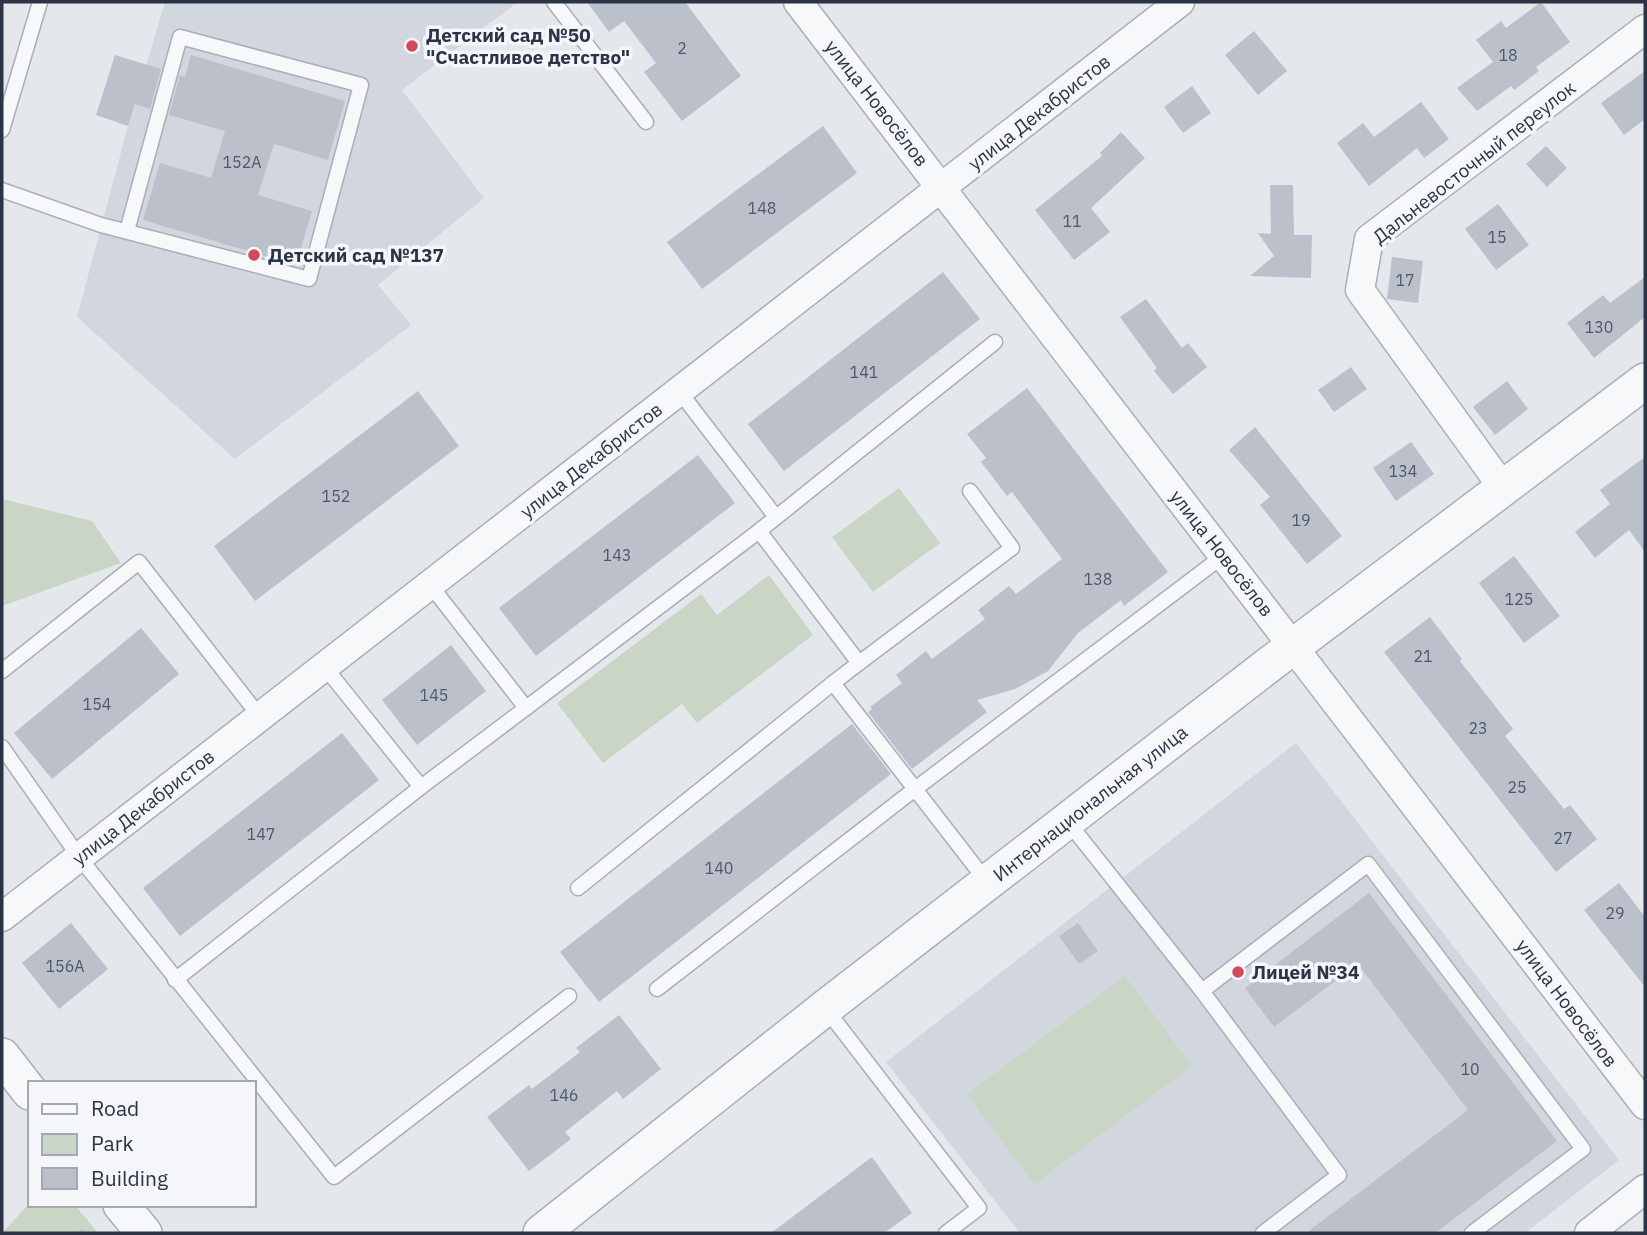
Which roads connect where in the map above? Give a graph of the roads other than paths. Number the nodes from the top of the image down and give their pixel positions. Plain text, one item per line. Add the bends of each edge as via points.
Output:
1 (40, 2) edge
2 (554, 2) edge
3 (798, 2) edge
4 (1180, 2) edge
5 (1145, 12) edge
6 (1645, 29) edge
7 (646, 122) dead end
8 (2, 130) edge
9 (942, 187) junction
10 (2, 190) edge
11 (127, 231) junction
12 (995, 342) dead end
13 (1645, 381) edge
14 (679, 391) junction
15 (1504, 489) junction
16 (970, 491) dead end
17 (776, 517) junction
18 (759, 531) junction
19 (1223, 556) junction
20 (430, 586) junction
21 (1294, 646) junction
22 (859, 663) junction
23 (324, 666) junction
24 (2, 671) edge
25 (833, 683) junction
26 (526, 708) junction
27 (260, 717) junction
28 (2, 747) edge
29 (421, 787) junction
30 (915, 789) junction
31 (1067, 821) junction
32 (79, 857) junction
33 (987, 882) junction
34 (578, 888) dead end
35 (2, 917) edge
36 (175, 980) junction
37 (657, 989) dead end
38 (1202, 991) junction
39 (569, 996) dead end
40 (825, 1008) junction
41 (2, 1056) edge
42 (28, 1090) edge
43 (1645, 1105) edge
44 (1645, 1189) edge
45 (123, 1207) edge
46 (144, 1233) edge
47 (541, 1233) edge
48 (946, 1233) edge
49 (1263, 1233) edge
50 (1472, 1233) edge
51 (1589, 1233) edge

1 - 8 lane
2 - 7 lane
3 - 9 street, улица Новосёлов
4 - 5 street, улица Декабристов
5 - 9 street, улица Декабристов
6 - 15 street, Дальневосточный переулок via 1369,239 1360,290
9 - 14 street, улица Декабристов
9 - 19 street, улица Новосёлов
10 - 11 lane
11 - 11 lane via 180,37 361,85 309,279
12 - 17 lane
13 - 15 street, Интернациональная улица
14 - 17 lane
14 - 20 street, улица Декабристов
15 - 21 street, Интернациональная улица
16 - 22 lane via 1012,548
17 - 18 lane
18 - 22 lane
18 - 26 lane
19 - 21 street, улица Новосёлов
19 - 30 lane
20 - 23 street, улица Декабристов
20 - 26 lane
21 - 31 street, Интернациональная улица
21 - 43 street, улица Новосёлов
22 - 25 lane
23 - 27 street, улица Декабристов
23 - 29 lane
24 - 27 lane via 139,562
25 - 30 lane
25 - 34 lane
26 - 29 lane
27 - 32 street, улица Декабристов
28 - 32 lane
29 - 36 lane
30 - 33 lane
30 - 37 lane
31 - 33 street, Интернациональная улица
31 - 38 lane
32 - 35 street, улица Декабристов
32 - 36 lane
33 - 40 street, Интернациональная улица
36 - 39 lane via 334,1177
38 - 49 lane via 1339,1175
38 - 50 lane via 1368,864 1583,1149
40 - 47 street, Интернациональная улица
40 - 48 lane via 979,1208
41 - 42 street
44 - 51 street
45 - 46 street

